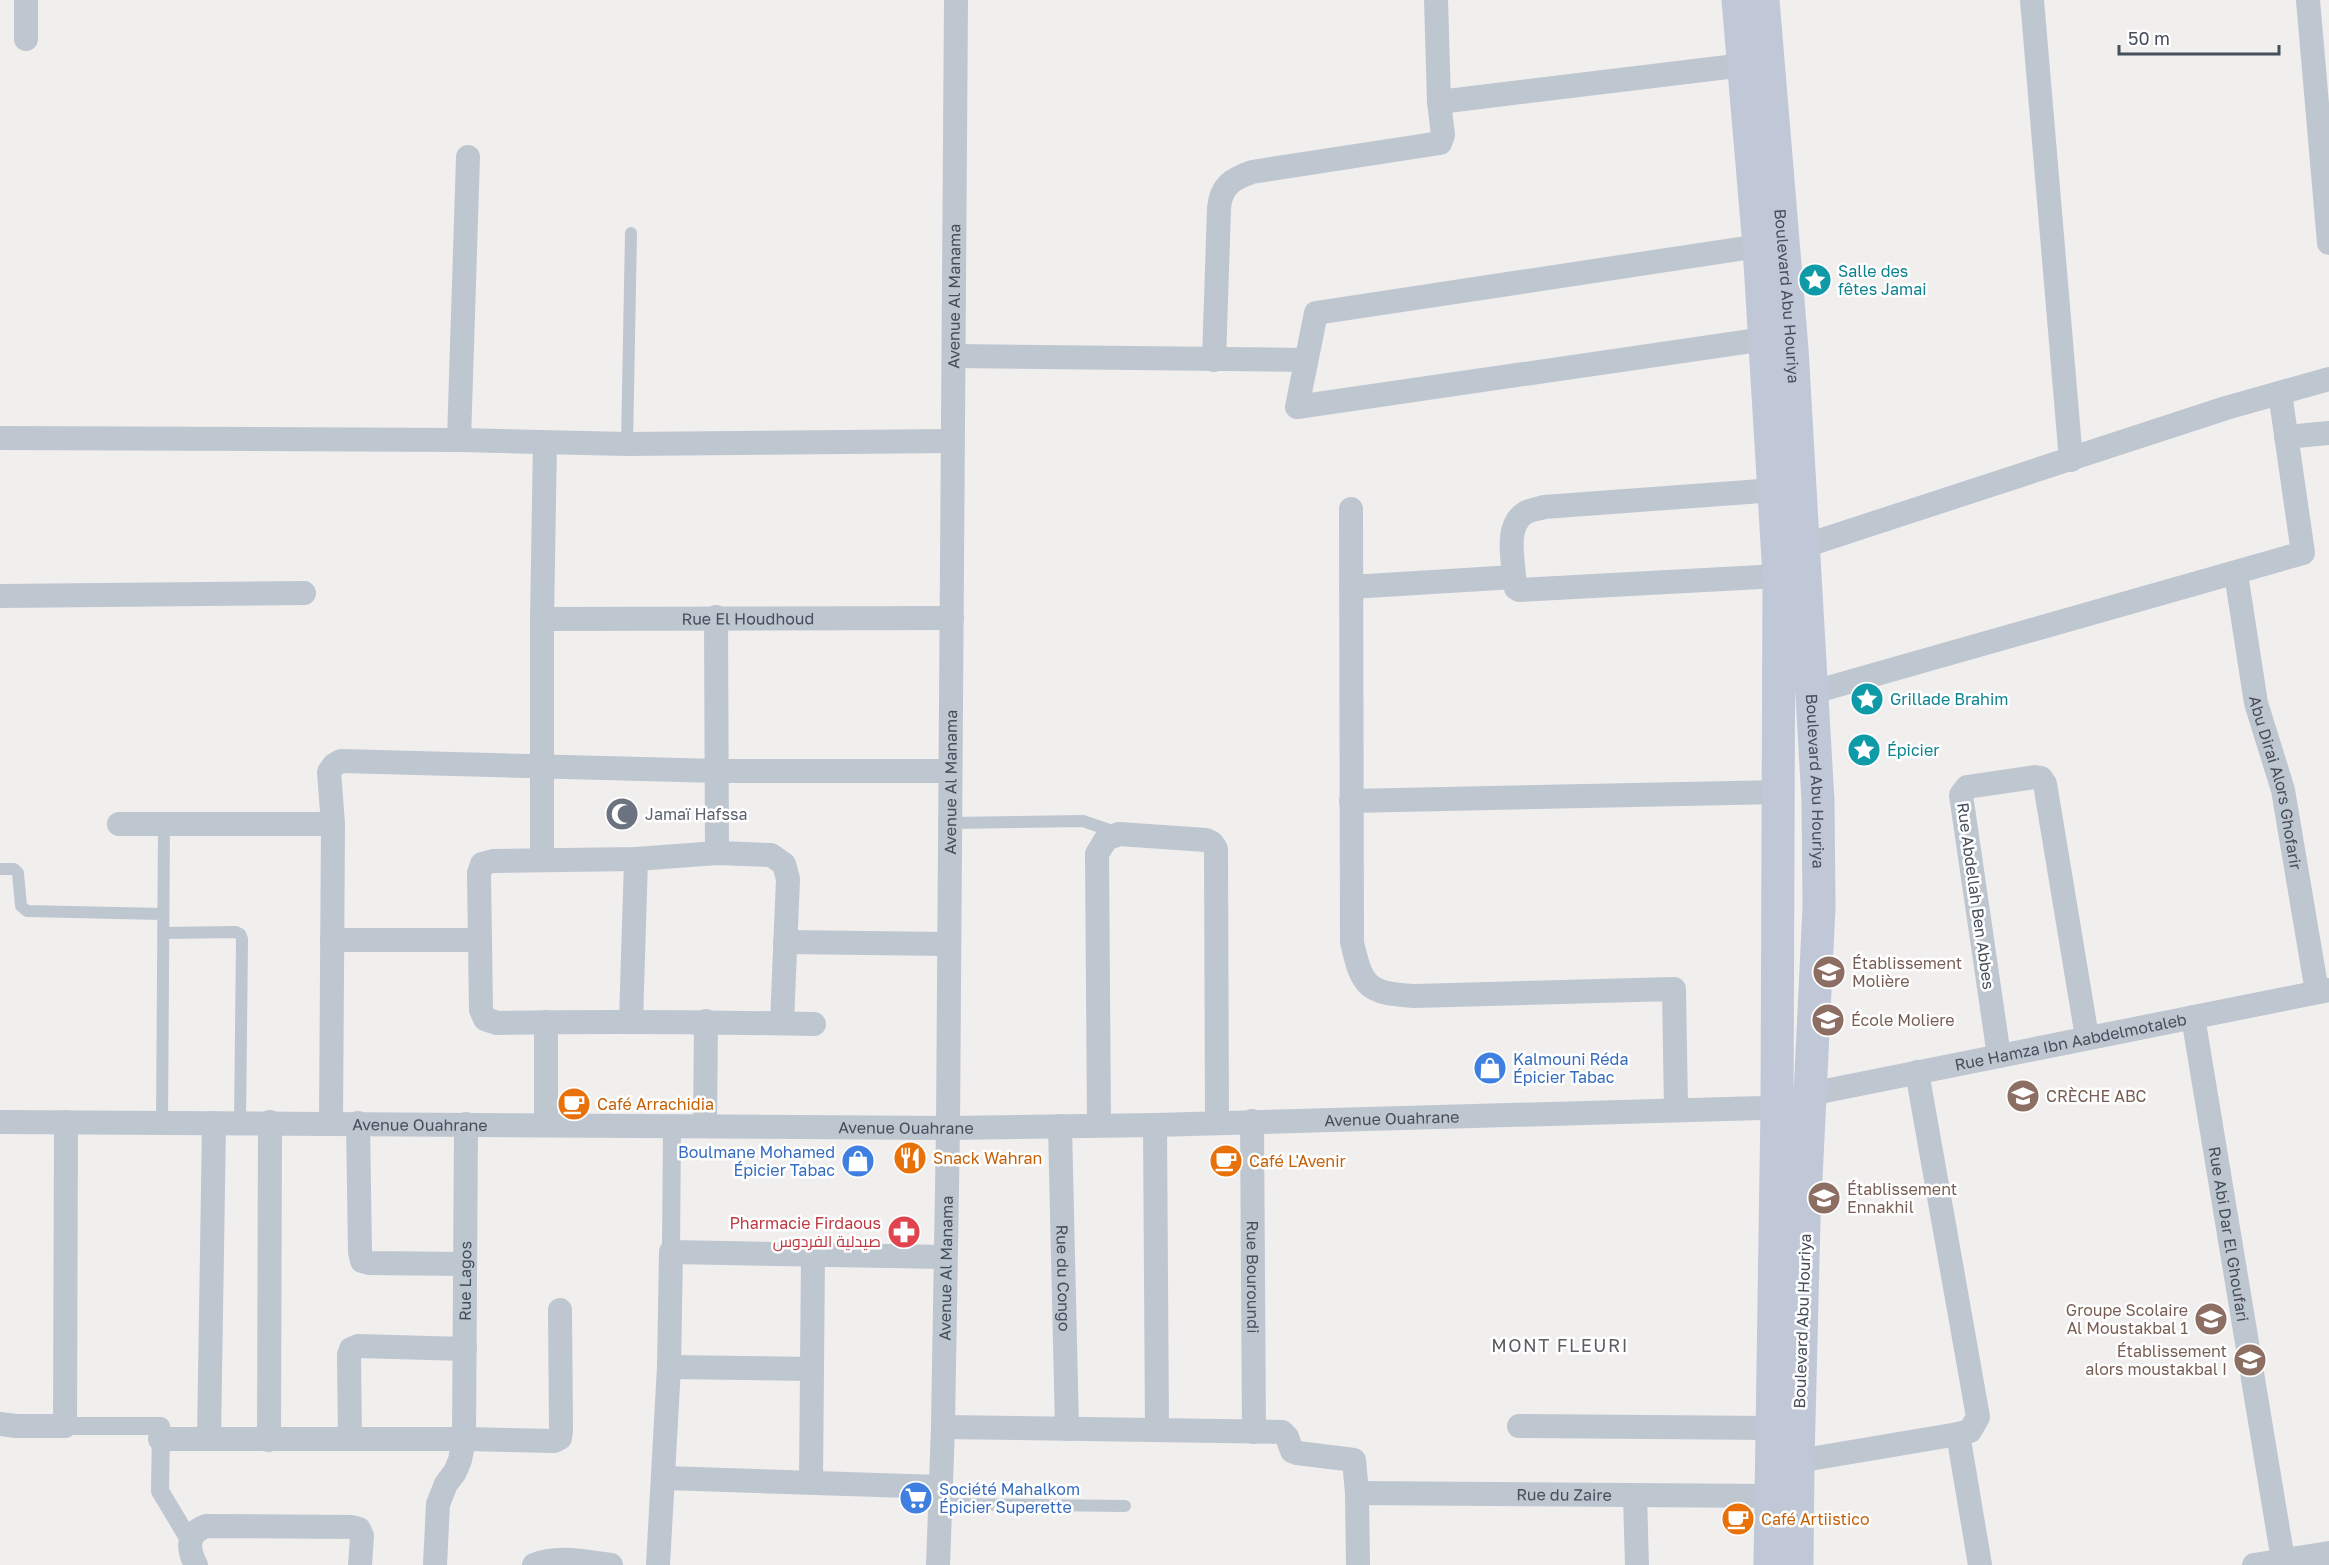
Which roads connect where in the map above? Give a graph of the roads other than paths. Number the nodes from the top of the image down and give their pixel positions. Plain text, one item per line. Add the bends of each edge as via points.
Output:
1 (26, 0) edge
2 (956, 0) edge
3 (1436, 0) edge
4 (1738, 0) edge
5 (1763, 0) edge
6 (2032, 0) edge
7 (2308, 0) edge
8 (26, 39) dead end
9 (1744, 65) junction
10 (2323, 98) edge
11 (1439, 102) junction
12 (468, 157) dead end
13 (631, 233) dead end
14 (2329, 243) edge
15 (1759, 246) junction
16 (1765, 339) junction
17 (954, 356) junction
18 (1214, 360) junction
19 (1306, 360) junction
20 (2329, 379) edge
21 (2280, 393) junction
22 (2329, 433) edge
23 (2286, 437) junction
24 (0, 438) edge
25 (459, 440) junction
26 (953, 441) junction
27 (545, 443) junction
28 (627, 444) junction
29 (2071, 460) junction
30 (1775, 490) junction
31 (1351, 509) dead end
32 (1804, 546) junction
33 (2236, 574) junction
34 (1779, 576) junction
35 (1514, 577) junction
36 (1351, 587) junction
37 (304, 593) dead end
38 (0, 596) edge
39 (716, 617) junction
40 (952, 618) junction
41 (542, 619) junction
42 (1810, 693) junction
43 (542, 768) junction
44 (718, 771) junction
45 (949, 771) junction
46 (1780, 792) junction
47 (1351, 801) junction
48 (950, 823) junction
49 (120, 824) dead end
50 (333, 824) junction
51 (164, 825) junction
52 (1119, 834) junction
53 (717, 853) junction
54 (636, 858) junction
55 (542, 859) junction
56 (0, 869) edge
57 (162, 914) junction
58 (163, 933) junction
59 (332, 940) junction
60 (480, 940) junction
61 (785, 942) junction
62 (948, 944) junction
63 (2323, 991) edge
64 (2193, 1017) junction
65 (706, 1021) junction
66 (546, 1022) junction
67 (631, 1022) junction
68 (782, 1023) junction
69 (814, 1024) dead end
70 (2087, 1037) junction
71 (1999, 1056) junction
72 (1917, 1072) junction
73 (1810, 1094) junction
74 (1777, 1105) junction
75 (1676, 1109) junction
76 (1252, 1121) junction
77 (0, 1122) edge
78 (66, 1122) junction
79 (270, 1122) junction
80 (1217, 1122) junction
81 (162, 1123) junction
82 (214, 1123) junction
83 (240, 1123) junction
84 (331, 1123) junction
85 (358, 1123) junction
86 (466, 1124) junction
87 (546, 1124) junction
88 (672, 1124) junction
89 (705, 1125) junction
90 (1099, 1125) junction
91 (1155, 1125) junction
92 (1060, 1126) junction
93 (948, 1128) junction
94 (1790, 1222) junction
95 (671, 1252) junction
96 (813, 1255) junction
97 (945, 1257) junction
98 (465, 1263) junction
99 (560, 1310) dead end
100 (465, 1350) junction
101 (669, 1367) junction
102 (811, 1369) junction
103 (0, 1424) edge
104 (65, 1426) junction
105 (1519, 1426) dead end
106 (943, 1427) junction
107 (1771, 1428) junction
108 (1066, 1429) junction
109 (1156, 1430) junction
110 (1254, 1432) junction
111 (1958, 1434) junction
112 (350, 1438) junction
113 (464, 1438) junction
114 (160, 1439) junction
115 (210, 1439) junction
116 (269, 1440) junction
117 (1798, 1461) junction
118 (665, 1478) junction
119 (811, 1482) junction
120 (1357, 1493) junction
121 (940, 1495) junction
122 (1635, 1496) junction
123 (1771, 1496) junction
124 (1125, 1506) dead end
125 (190, 1540) junction
126 (2329, 1553) edge
127 (2283, 1560) junction
128 (196, 1565) edge
129 (360, 1565) edge
130 (435, 1565) edge
131 (534, 1565) edge
132 (611, 1565) edge
133 (658, 1565) edge
134 (938, 1565) edge
135 (1358, 1565) edge
136 (1637, 1565) edge
137 (1770, 1565) edge
138 (1797, 1565) edge
139 (1980, 1565) edge
140 (2254, 1565) edge

1 - 8 street
2 - 17 street, Avenue Al Manama
3 - 11 street
4 - 9 main road, Boulevard Abu Houriya
5 - 32 main road, Boulevard Abu Houriya
6 - 29 street
7 - 10 street
9 - 11 street
9 - 15 main road, Boulevard Abu Houriya
10 - 14 street
11 - 18 street via 1443,135 1436,145 1259,171 1230,181 1220,199
12 - 25 street
13 - 28 lane
15 - 16 main road, Boulevard Abu Houriya
15 - 19 street via 1316,313
16 - 19 street via 1297,407
16 - 30 main road, Boulevard Abu Houriya
17 - 18 street
17 - 26 street, Avenue Al Manama
18 - 19 street
20 - 21 street
21 - 23 street
21 - 29 street
22 - 23 street
23 - 33 street via 2303,553
24 - 25 street
25 - 27 street
26 - 28 street
26 - 40 street, Avenue Al Manama
27 - 28 street
27 - 41 street
29 - 32 street
30 - 34 main road, Boulevard Abu Houriya
30 - 35 street via 1544,507 1525,513 1515,524 1512,540
31 - 36 street
32 - 42 main road, Boulevard Abu Houriya
33 - 42 street
33 - 63 street, Abu Dirai Alors Ghofarir via 2256,703 2283,790
34 - 35 street via 1519,590
34 - 46 main road, Boulevard Abu Houriya
35 - 36 street
36 - 47 street
37 - 38 street
39 - 40 street, Rue El Houdhoud
39 - 41 street, Rue El Houdhoud
39 - 44 street
40 - 45 street, Avenue Al Manama
41 - 43 street
42 - 73 main road, Boulevard Abu Houriya via 1818,801 1819,907
43 - 44 street
43 - 50 street via 341,761 329,772
43 - 55 street
44 - 45 street
44 - 53 street
45 - 48 street, Avenue Al Manama
46 - 47 street
46 - 74 main road, Boulevard Abu Houriya
47 - 75 street via 1352,942 1359,973 1374,989 1393,995 1431,996 1674,989
48 - 52 lane via 1083,821
48 - 62 street, Avenue Al Manama
49 - 51 street
50 - 51 street
50 - 59 street
51 - 57 lane
52 - 80 street via 1206,840 1216,849
52 - 90 street via 1106,839 1097,854
53 - 54 street
53 - 61 street via 771,855 784,864 788,879
54 - 55 street
54 - 67 street
55 - 60 street via 482,864
56 - 57 lane via 14,869 18,873 20,903 27,911
57 - 58 lane
58 - 81 lane
58 - 83 lane via 240,934
59 - 60 street
59 - 84 street
60 - 66 street via 481,1010 485,1019 496,1023
61 - 62 street
61 - 68 street
62 - 93 street, Avenue Al Manama
63 - 64 street, Rue Hamza Ibn Aabdelmotaleb
64 - 70 street, Rue Hamza Ibn Aabdelmotaleb
64 - 127 street, Rue Abi Dar El Ghoufari
65 - 67 street
65 - 68 street
65 - 89 street
66 - 67 street
66 - 87 street
68 - 69 street
70 - 71 street, Rue Hamza Ibn Aabdelmotaleb
70 - 71 street, Rue Abdellah Ben Abbes via 2045,784 2035,777 1967,787 1961,795
71 - 72 street, Rue Hamza Ibn Aabdelmotaleb
72 - 73 street, Rue Hamza Ibn Aabdelmotaleb
72 - 111 street via 1978,1418 1970,1431
73 - 74 street, Avenue Ouahrane
73 - 94 main road, Boulevard Abu Houriya
74 - 75 street, Avenue Ouahrane
74 - 94 main road, Boulevard Abu Houriya
75 - 76 street, Avenue Ouahrane
76 - 80 street, Avenue Ouahrane
76 - 110 street, Rue Bouroundi
77 - 78 street, Avenue Ouahrane
78 - 81 street, Avenue Ouahrane
78 - 104 street
79 - 83 street, Avenue Ouahrane
79 - 84 street, Avenue Ouahrane
79 - 116 street
80 - 91 street, Avenue Ouahrane
81 - 82 street, Avenue Ouahrane
82 - 83 street, Avenue Ouahrane
82 - 115 street
84 - 85 street, Avenue Ouahrane
85 - 86 street, Avenue Ouahrane
85 - 98 street via 362,1261
86 - 87 street, Avenue Ouahrane
86 - 98 street, Rue Lagos
87 - 88 street, Avenue Ouahrane
88 - 89 street, Avenue Ouahrane
88 - 95 street
89 - 93 street, Avenue Ouahrane
90 - 91 street, Avenue Ouahrane
90 - 92 street, Avenue Ouahrane
91 - 109 street
92 - 93 street, Avenue Ouahrane
92 - 108 street, Rue du Congo
93 - 97 street, Avenue Al Manama
94 - 107 main road, Boulevard Abu Houriya
94 - 117 main road, Boulevard Abu Houriya
95 - 96 street
95 - 101 street
96 - 97 street
96 - 102 street
97 - 106 street, Avenue Al Manama
98 - 100 street, Rue Lagos
99 - 113 street via 560,1438
100 - 112 street via 358,1346 351,1349
100 - 113 street, Rue Lagos
101 - 102 street
101 - 118 street
102 - 119 street
103 - 104 street
104 - 114 street via 161,1426
105 - 107 street
106 - 108 street
106 - 121 street, Avenue Al Manama
107 - 123 main road, Boulevard Abu Houriya
108 - 109 street
109 - 110 street
110 - 120 street via 1285,1434 1292,1451 1297,1453 1354,1460
111 - 117 street
111 - 139 street
112 - 113 street
112 - 116 street
113 - 130 street, Rue Lagos via 460,1460 438,1504
114 - 115 street
114 - 125 street via 160,1491
115 - 116 street
117 - 138 main road, Boulevard Abu Houriya
118 - 119 street
118 - 133 street
119 - 121 street
120 - 122 street, Rue du Zaire
120 - 135 street
121 - 124 lane
121 - 134 street, Avenue Al Manama
122 - 123 street, Rue du Zaire
122 - 136 street
123 - 137 main road, Boulevard Abu Houriya
125 - 128 street
125 - 129 street via 206,1526 352,1527 359,1529 362,1536
126 - 127 street
127 - 140 street
131 - 132 street via 558,1559

